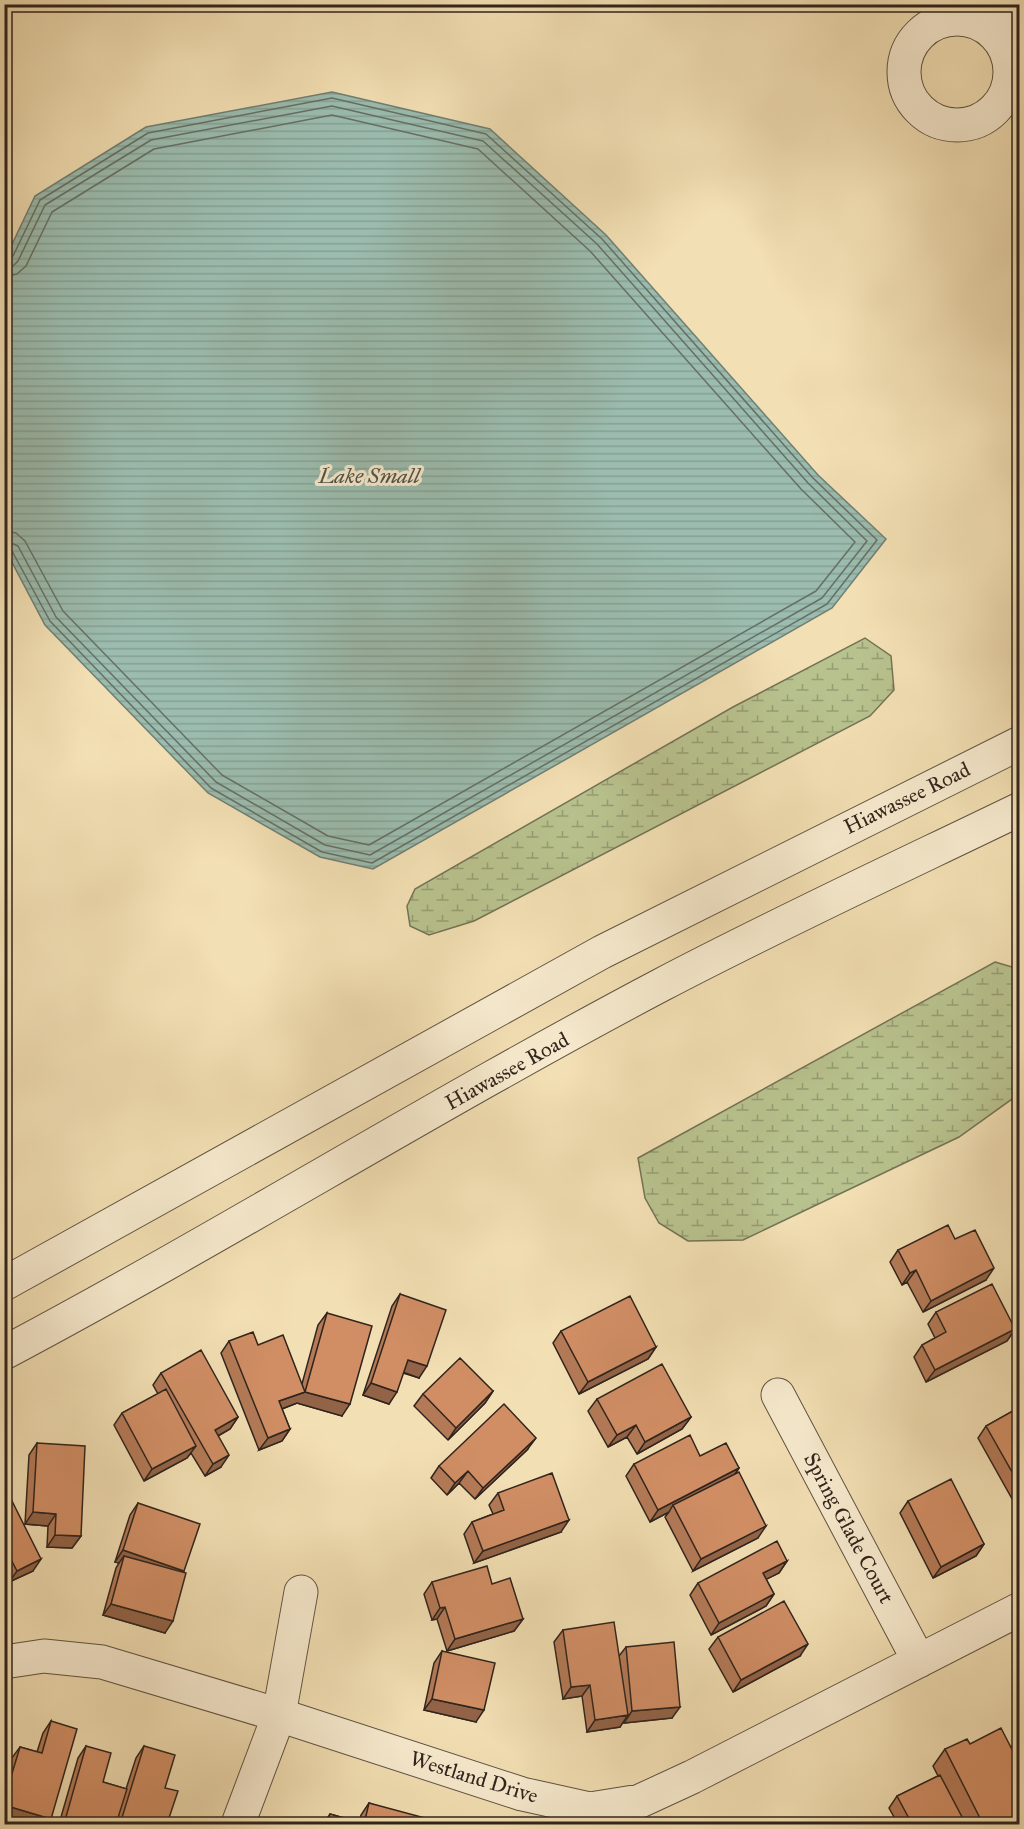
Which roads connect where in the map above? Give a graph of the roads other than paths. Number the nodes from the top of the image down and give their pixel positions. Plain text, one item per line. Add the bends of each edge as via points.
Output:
1 (1020, 743) edge
2 (1020, 809) edge
3 (4, 1284) edge
4 (4, 1353) edge
5 (778, 1395) dead end
6 (301, 1592) dead end
7 (1020, 1609) edge
8 (920, 1660) junction
9 (4, 1662) edge
10 (279, 1715) junction
11 (238, 1824) edge

1 - 3 street, Hiawassee Road via 602,951
2 - 4 street, Hiawassee Road via 662,985
5 - 8 street, Spring Glade Court
6 - 10 street
7 - 8 street, Westland Drive
8 - 10 street, Westland Drive via 672,1787 640,1801 590,1809 522,1794
9 - 10 street, Westland Drive via 44,1656 102,1662
10 - 11 street

